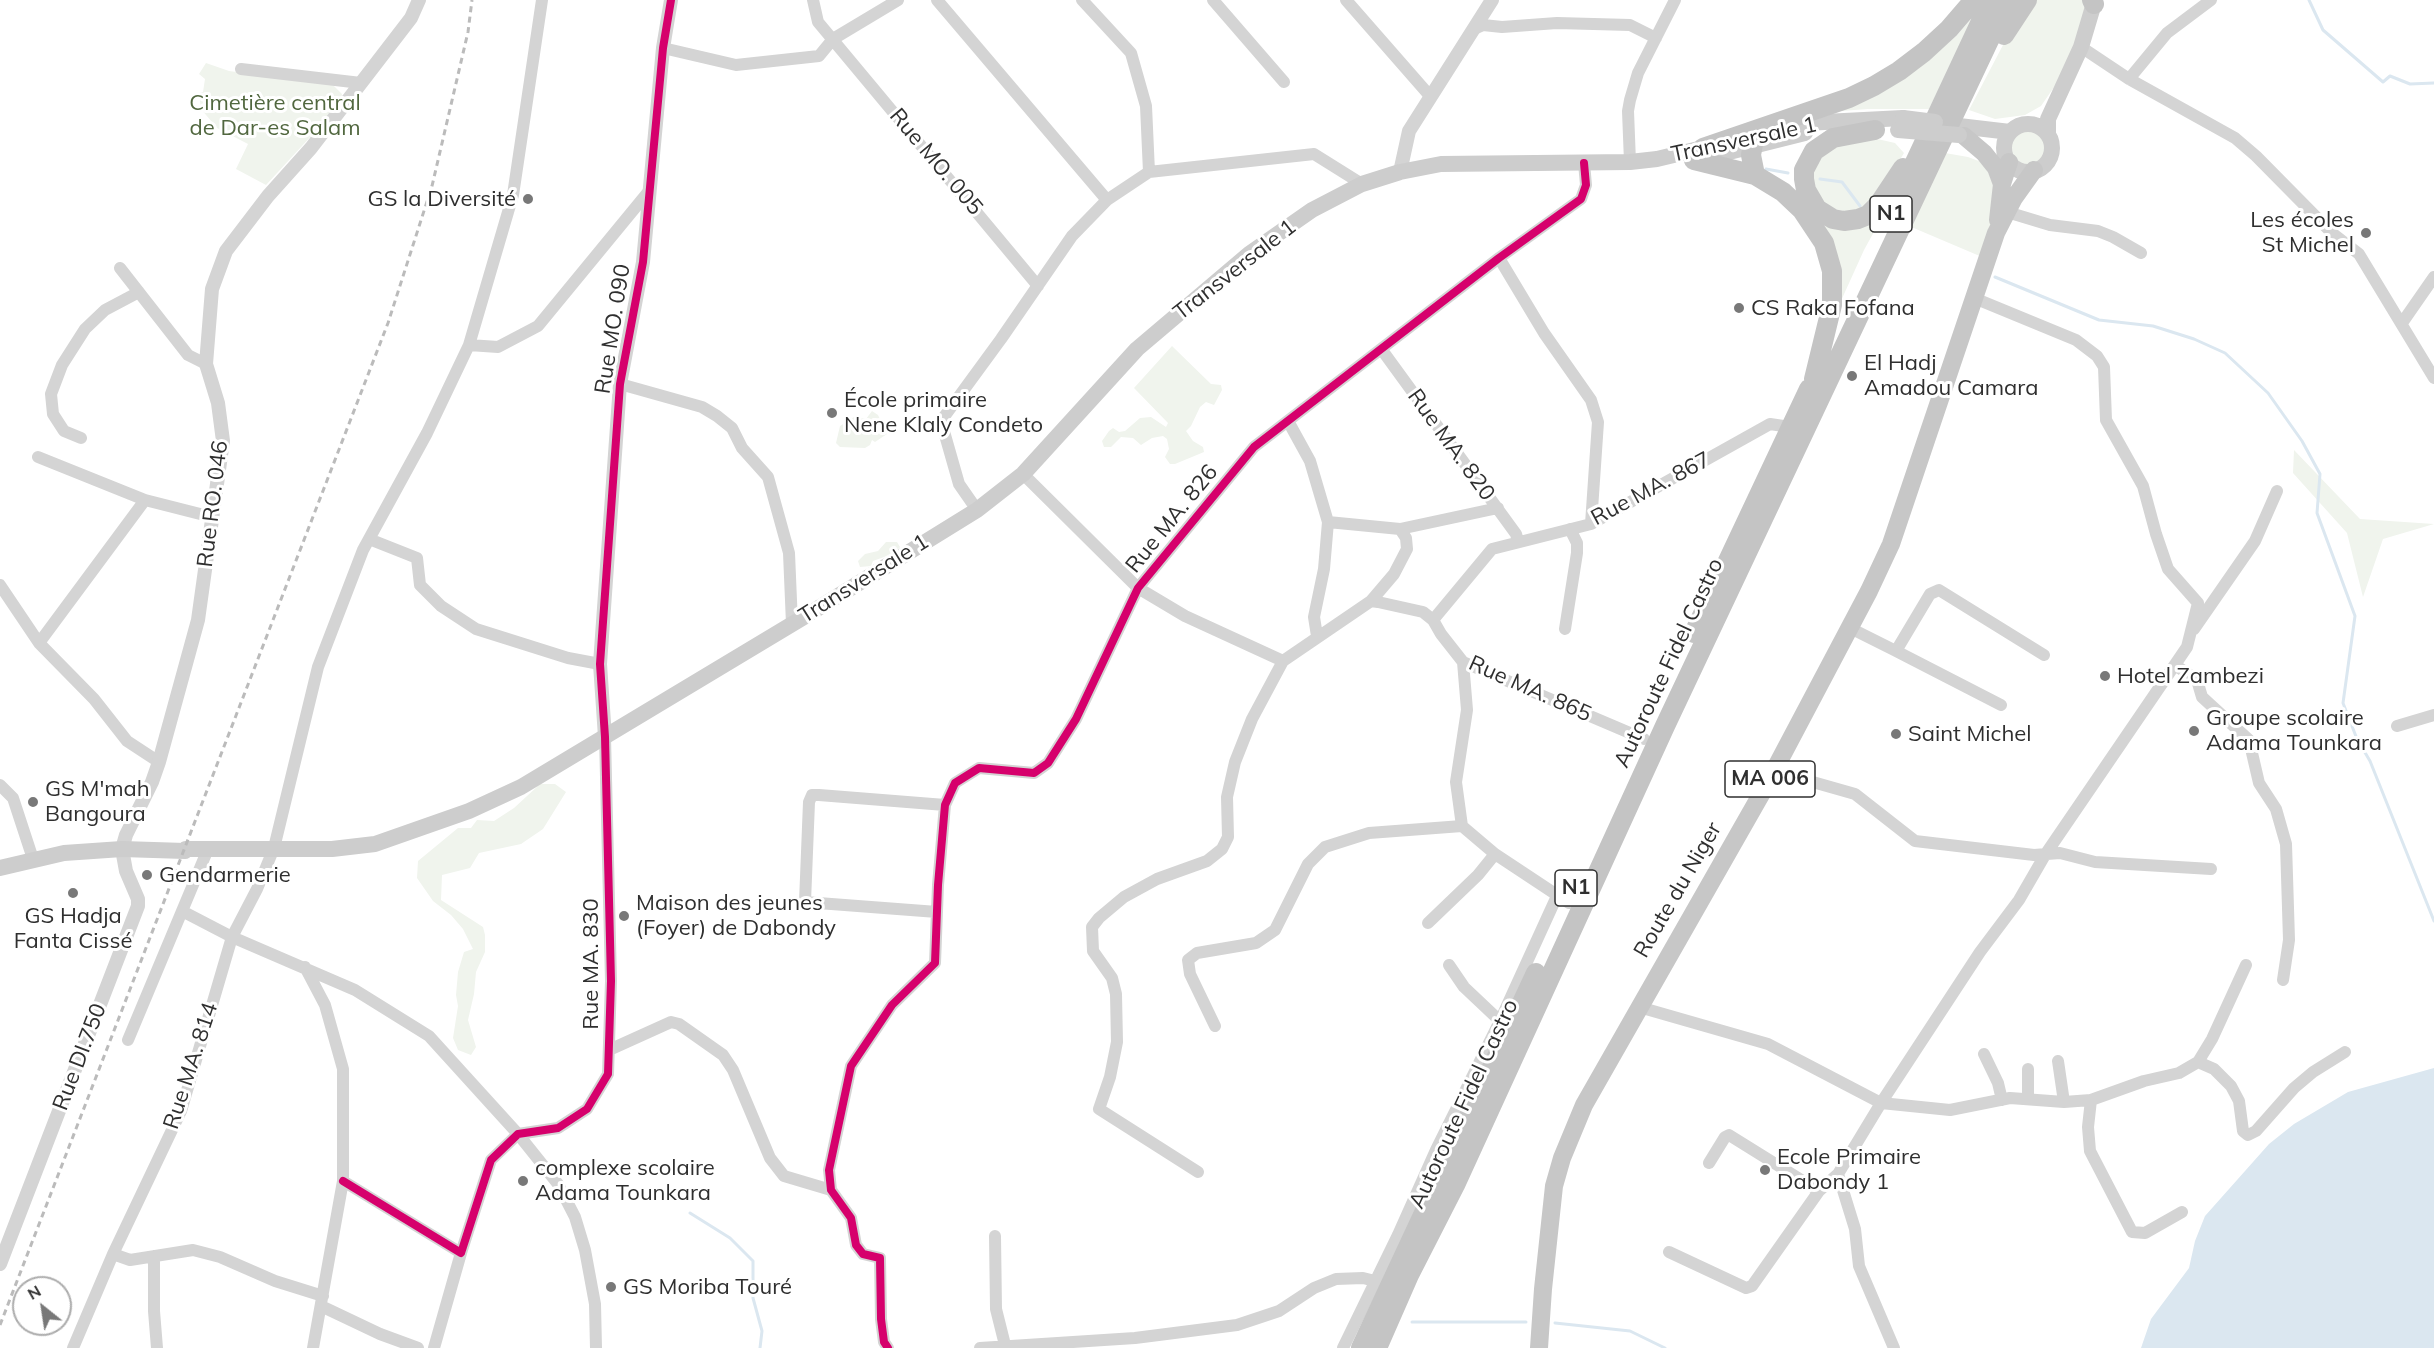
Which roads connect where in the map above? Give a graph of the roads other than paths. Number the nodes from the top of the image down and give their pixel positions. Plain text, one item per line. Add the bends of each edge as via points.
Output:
1 (419, 0) edge
2 (542, 0) edge
3 (671, 0) edge
4 (813, 0) edge
5 (898, 0) edge
6 (937, 0) edge
7 (1082, 0) edge
8 (1213, 0) edge
9 (1346, 0) edge
10 (1675, 0) edge
11 (1974, 0) edge
12 (1991, 0) edge
13 (2008, 0) edge
14 (2027, 0) edge
15 (2211, 0) edge
16 (1490, 1) edge
17 (2094, 1) edge
18 (1474, 29) junction
19 (1656, 38) junction
20 (833, 39) junction
21 (2081, 47) junction
22 (663, 48) junction
23 (241, 69) dead end
24 (2129, 79) junction
25 (361, 82) junction
26 (1284, 82) dead end
27 (1430, 96) junction
28 (2054, 104) junction
29 (1941, 107) junction
30 (1901, 124) junction
31 (2031, 124) junction
32 (1875, 130) junction
33 (1961, 132) junction
34 (2048, 135) junction
35 (2007, 138) junction
36 (1753, 140) junction
37 (1938, 145) junction
38 (1698, 154) junction
39 (1630, 162) junction
40 (2009, 162) junction
41 (1584, 163) junction
42 (2034, 170) junction
43 (1149, 172) junction
44 (1400, 172) junction
45 (1755, 175) junction
46 (1362, 184) junction
47 (2002, 184) junction
48 (649, 191) junction
49 (1107, 200) junction
50 (2007, 212) junction
51 (1996, 233) junction
52 (2140, 253) dead end
53 (1499, 258) junction
54 (120, 268) dead end
55 (2434, 277) edge
56 (1038, 286) junction
57 (139, 292) junction
58 (1974, 298) junction
59 (2402, 323) junction
60 (469, 345) junction
61 (1382, 350) junction
62 (206, 364) junction
63 (2434, 378) edge
64 (1814, 379) junction
65 (620, 384) junction
66 (1288, 420) junction
67 (1790, 427) junction
68 (81, 438) dead end
69 (38, 457) dead end
70 (1023, 474) junction
71 (2277, 491) dead end
72 (145, 500) junction
73 (1498, 508) junction
74 (977, 510) junction
75 (212, 517) junction
76 (1328, 522) junction
77 (1591, 524) junction
78 (1400, 529) junction
79 (1570, 529) junction
80 (369, 539) junction
81 (1518, 541) junction
82 (0, 585) edge
83 (1138, 588) junction
84 (1371, 601) junction
85 (1433, 620) junction
86 (792, 624) junction
87 (1850, 628) junction
88 (1565, 629) dead end
89 (2190, 634) junction
90 (1317, 636) junction
91 (39, 643) junction
92 (1896, 651) junction
93 (2044, 655) dead end
94 (1283, 661) junction
95 (1463, 662) junction
96 (600, 664) junction
97 (2175, 665) junction
98 (2001, 705) dead end
99 (2434, 715) edge
100 (2397, 726) dead end
101 (605, 737) junction
102 (1644, 739) junction
103 (159, 762) junction
104 (1774, 771) junction
105 (0, 785) edge
106 (945, 806) junction
107 (1462, 826) junction
108 (274, 848) junction
109 (122, 849) junction
110 (208, 849) junction
111 (1495, 854) junction
112 (2045, 855) junction
113 (33, 859) junction
114 (0, 868) edge
115 (2211, 869) dead end
116 (1563, 899) junction
117 (182, 911) junction
118 (937, 912) junction
119 (1428, 923) dead end
120 (232, 937) junction
121 (1449, 965) dead end
122 (2246, 965) dead end
123 (304, 967) junction
124 (2283, 980) dead end
125 (1639, 1007) junction
126 (1500, 1021) junction
127 (1215, 1026) dead end
128 (128, 1040) dead end
129 (609, 1050) junction
130 (2345, 1052) dead end
131 (1984, 1054) dead end
132 (2058, 1061) dead end
133 (2198, 1062) junction
134 (2028, 1069) dead end
135 (2028, 1098) junction
136 (2002, 1100) junction
137 (2091, 1100) junction
138 (2064, 1102) junction
139 (1881, 1103) junction
140 (518, 1134) junction
141 (1709, 1163) dead end
142 (1198, 1172) dead end
143 (1838, 1174) junction
144 (343, 1181) junction
145 (831, 1190) junction
146 (1819, 1191) junction
147 (2182, 1212) dead end
148 (995, 1236) dead end
149 (1669, 1252) dead end
150 (461, 1253) junction
151 (113, 1254) junction
152 (154, 1256) junction
153 (0, 1264) edge
154 (1375, 1281) junction
155 (322, 1301) junction
156 (1539, 1341) edge
157 (1005, 1345) junction
158 (73, 1348) edge
159 (157, 1348) edge
160 (313, 1348) edge
161 (418, 1348) edge
162 (434, 1348) edge
163 (596, 1348) edge
164 (888, 1348) edge
165 (980, 1348) edge
166 (1343, 1348) edge
167 (1361, 1348) edge
168 (1377, 1348) edge
169 (1894, 1348) edge

1 - 25 street, Rue RO. 046 via 411,18
2 - 60 street, Rue MA. 814 via 513,195
3 - 22 street, Rue MO. 090
4 - 20 street, Rue MO. 005 via 818,22
5 - 20 street
6 - 49 street
7 - 43 street via 1131,53 1146,106
8 - 26 street
9 - 27 street
10 - 19 street
11 - 38 highway via 1924,52 1874,86
12 - 29 highway, Autoroute Fidel Castro / N1
13 - 37 highway, Autoroute Fidel Castro / N1
14 - 37 highway
15 - 24 street via 2166,33
16 - 18 street
17 - 21 main road
18 - 19 street via 1484,25 1557,23 1630,25
18 - 27 street
19 - 39 street via 1638,73 1630,100
20 - 22 street via 819,56 736,65
20 - 56 street, Rue MO. 005
21 - 24 street
21 - 28 main road
22 - 48 street, Rue MO. 090
23 - 25 street
24 - 59 street via 2235,138 2256,156 2359,255
25 - 62 street, Rue RO. 046 via 226,251 212,289
27 - 44 street via 1409,131
28 - 31 main road
28 - 34 main road via 2048,119
29 - 32 highway via 1874,210 1850,220 1824,215 1806,190 1804,170 1808,161 1814,151 1833,138
29 - 64 highway, Autoroute Fidel Castro / N1
30 - 32 main road, Transversale 1
30 - 33 main road, Transversale 1, bridge
30 - 36 main road, Transversale 1 via 1804,123
31 - 34 main road
31 - 35 main road via 2023,124
32 - 36 main road, Transversale 1
33 - 35 main road, Transversale 1
33 - 47 main road via 1996,168
34 - 42 main road via 2050,156
35 - 40 main road
36 - 38 main road, Transversale 1
36 - 45 highway
37 - 168 highway, Autoroute Fidel Castro / N1
38 - 39 main road, Transversale 1
38 - 45 highway
39 - 41 main road, Transversale 1
40 - 42 main road via 2020,170
40 - 47 main road, Route du Niger
41 - 44 main road, Transversale 1 via 1441,164
41 - 53 street, Rue MA. 826 via 1586,185 1581,199
42 - 50 main road, Route du Niger
43 - 46 street via 1314,154
43 - 49 street
44 - 46 main road, Transversale 1
45 - 64 highway via 1783,192 1802,210 1829,258 1832,305
46 - 70 main road, Transversale 1 via 1312,210 1250,254 1137,349
47 - 51 main road, Route du Niger
48 - 60 street via 538,326 498,347
48 - 65 street, Rue MO. 090 via 643,262
49 - 56 street via 1072,236
50 - 51 main road, Route du Niger
50 - 52 street via 2050,225 2098,231
51 - 58 main road, Route du Niger / MA 006
53 - 61 street, Rue MA. 826
53 - 77 street via 1590,400 1598,422
54 - 57 street
55 - 59 street
56 - 74 street via 941,421 959,484
57 - 62 street via 188,355
57 - 68 street via 105,310 85,329 58,375 51,394 52,414 64,431
58 - 87 main road, Route du Niger / MA 006 via 1891,544
58 - 89 street via 2076,340 2097,356 2104,367 2106,420 2143,486 2168,569 2198,603
59 - 63 street
60 - 80 street, Rue MA. 814
61 - 66 street, Rue MA. 826
61 - 73 street, Rue MA. 820
62 - 75 street, Rue RO. 046 via 218,403 223,441
64 - 67 highway, Autoroute Fidel Castro / N1
65 - 86 street via 702,407 717,416 732,428 742,448 768,477 789,553
65 - 96 street, Rue MO. 090
66 - 76 street via 1311,461
66 - 83 street, Rue MA. 826 via 1254,447
67 - 77 street, Rue MA. 867 via 1770,424
67 - 102 highway, Autoroute Fidel Castro / N1
69 - 72 street
70 - 74 main road, Transversale 1
70 - 83 street
71 - 89 street via 2255,541
72 - 75 street
72 - 91 street
73 - 78 street
73 - 81 street, Rue MA. 820
74 - 86 main road, Transversale 1
75 - 103 street, Rue RO. 046 via 198,620
76 - 78 street
76 - 90 street via 1314,617
77 - 79 street, Rue MA. 867
78 - 84 street via 1407,549 1394,574
79 - 81 street, Rue MA. 867
79 - 88 street via 1577,553
80 - 96 street via 417,558 420,585 441,606 476,629
80 - 108 street, Rue MA. 814 via 318,667
81 - 85 street, Rue MA. 867 via 1492,549
82 - 91 street
83 - 94 street via 1185,616
83 - 106 street, Rue MA. 826 via 1076,719 1048,763 1034,774 979,768 956,783
84 - 85 street via 1423,612
84 - 90 street
85 - 95 street, Rue MA. 865
86 - 101 main road, Transversale 1
87 - 92 street
87 - 104 main road, Route du Niger / MA 006
89 - 97 street
90 - 94 street
91 - 103 street via 94,699 127,741
92 - 93 street via 1930,594 1939,590
92 - 98 street
94 - 142 street via 1252,719 1235,762 1227,797 1228,837 1222,849 1207,861 1157,879 1124,897 1092,927 1093,951 1112,978 1116,994 1117,1042 1099,1109
95 - 102 street, Rue MA. 865
95 - 107 street via 1467,710 1456,782
96 - 101 street, Rue MO. 090
97 - 112 street
97 - 124 street via 2197,680 2202,698 2249,740 2259,783 2276,809 2286,844 2289,940
99 - 100 street
101 - 108 main road, Transversale 1 via 521,787 429,826 375,844 332,849
101 - 129 street, Rue MA. 830
102 - 116 highway, Autoroute Fidel Castro / N1
103 - 109 street, Rue RO. 046
104 - 112 street via 1855,794 1915,841
104 - 125 main road, Route du Niger / MA 006
105 - 113 street via 13,798
106 - 118 street, Rue MA. 826
106 - 118 street via 819,795 812,795 809,802 805,902
107 - 111 street
107 - 127 street via 1370,833 1325,847 1308,864 1275,930 1256,943 1197,953 1188,960 1190,974
108 - 110 main road, Transversale 1
108 - 120 street, Rue MA. 814
109 - 110 main road, Transversale 1
109 - 113 main road, Transversale 1 via 64,852
109 - 153 street, Rue DI.750 via 138,906
110 - 117 street
111 - 116 street
111 - 119 street
112 - 115 street via 2060,853 2094,862
112 - 139 street via 2019,900 1980,952
113 - 114 main road, Transversale 1
116 - 126 street
116 - 167 highway, Autoroute Fidel Castro / N1
117 - 120 street
117 - 128 street
118 - 145 street, Rue MA. 826 via 935,963 892,1005 851,1066 829,1170
120 - 123 street
120 - 151 street, Rue MA. 814 via 181,1111
121 - 126 street via 1464,987
122 - 133 street
123 - 140 street via 355,990 429,1036
123 - 144 street via 325,1005 343,1069
125 - 139 street via 1768,1044
125 - 156 main road, Route du Niger / MA 006 via 1598,1077 1562,1158 1554,1186
126 - 154 street
129 - 140 street, Rue MA. 830 via 608,1074 587,1109 558,1128
129 - 145 street via 671,1022 679,1023 723,1055 770,1158 784,1176
130 - 133 street via 2294,1088 2248,1135 2243,1131 2239,1101 2231,1086 2214,1069
131 - 136 street
132 - 138 street
133 - 137 street via 2179,1073
134 - 135 street
135 - 136 street
135 - 138 street
136 - 139 street via 1950,1110
137 - 138 street
137 - 147 street via 2090,1151 2132,1232 2145,1233
139 - 143 street
140 - 150 street via 491,1160
140 - 163 street via 558,1184 575,1217 595,1304
141 - 146 street via 1730,1135
143 - 146 street
143 - 169 street via 1855,1229 1859,1266
144 - 150 street
144 - 155 street
145 - 164 street via 851,1218 856,1245 863,1254 880,1258 881,1319
146 - 149 street via 1750,1288
148 - 157 street via 996,1309
150 - 162 street
151 - 152 street via 130,1260
151 - 158 street, Rue MA. 814
152 - 155 street via 193,1250 220,1257
152 - 159 street
154 - 157 street via 1336,1279 1279,1311 1237,1325 1088,1342
154 - 166 street
155 - 160 street
155 - 161 street via 380,1334
157 - 165 street

